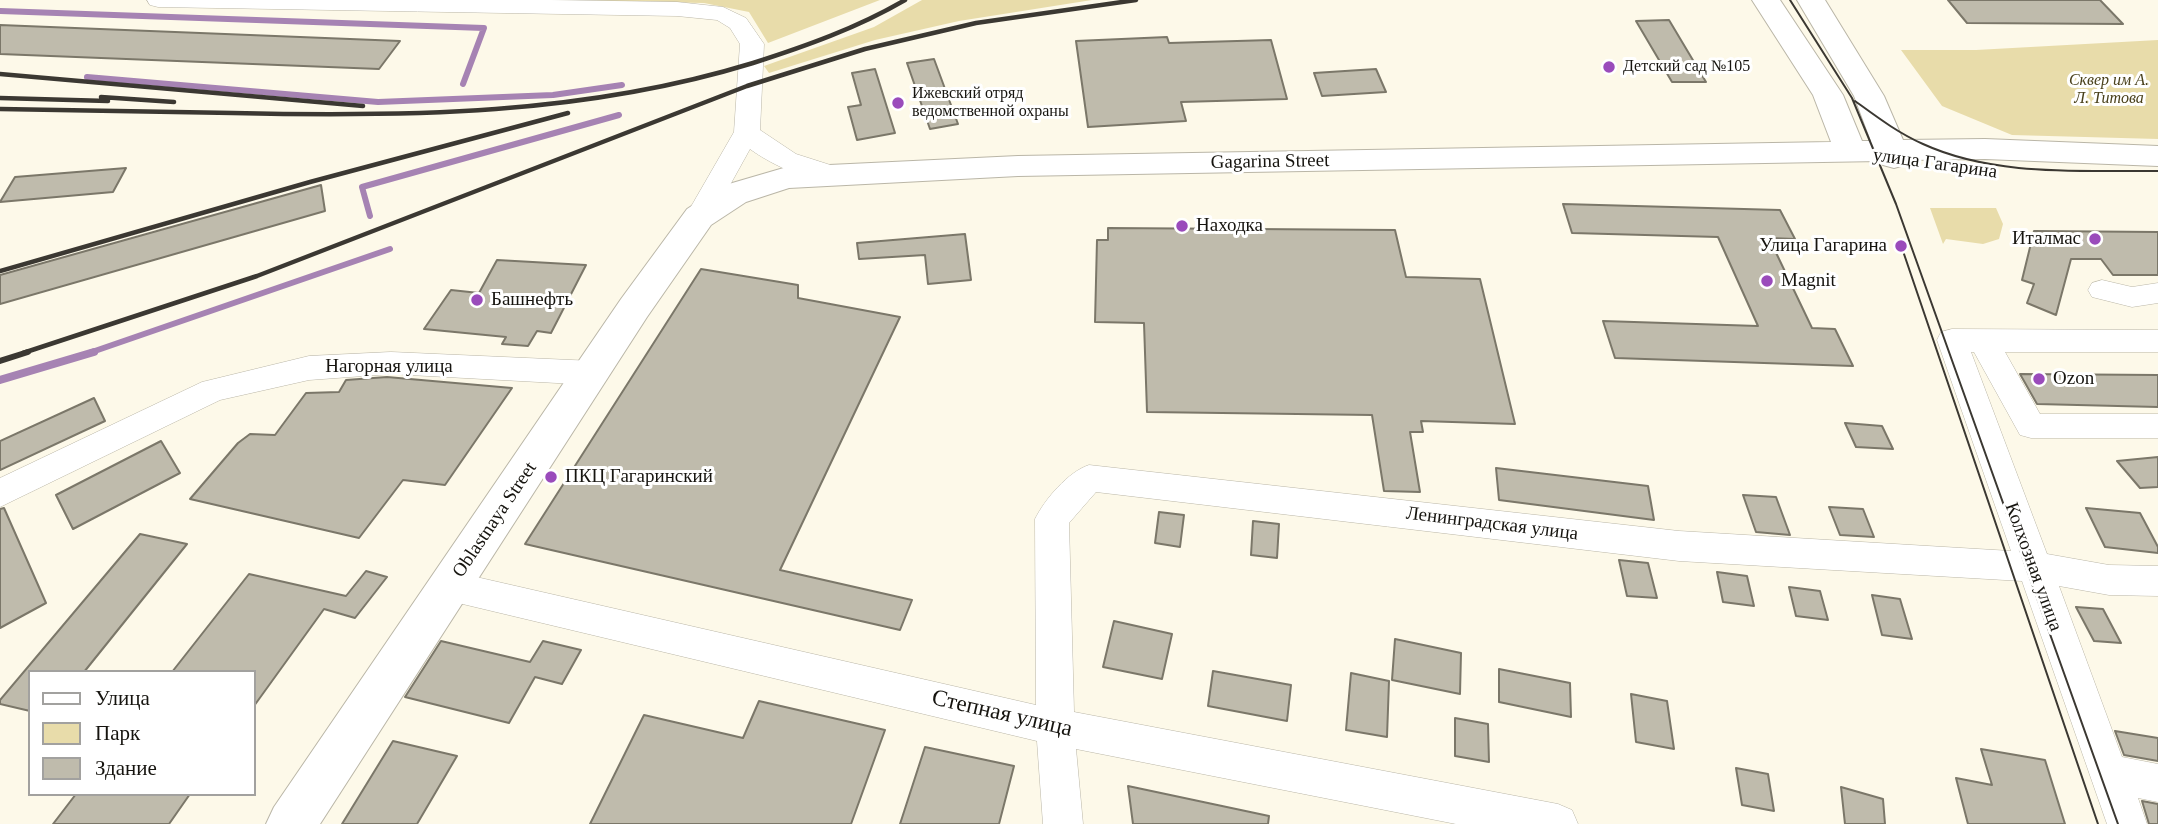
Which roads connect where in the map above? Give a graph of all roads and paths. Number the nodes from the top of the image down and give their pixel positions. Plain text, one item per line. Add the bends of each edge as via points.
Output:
1 (158, 0) edge
2 (1766, 0) edge
3 (1811, 0) edge
4 (747, 131) junction
5 (1851, 152) junction
6 (1893, 154) junction
7 (2158, 156) edge
8 (835, 175) junction
9 (2158, 180) edge
10 (699, 218) junction
11 (2102, 290) dead end
12 (2158, 293) edge
13 (1983, 341) junction
14 (2158, 341) edge
15 (594, 373) junction
16 (2158, 426) edge
17 (0, 493) edge
18 (2033, 567) junction
19 (2158, 581) edge
20 (450, 586) junction
21 (1055, 727) junction
22 (2109, 774) junction
23 (2158, 783) edge
24 (291, 824) edge
25 (1063, 824) edge
26 (1558, 824) edge
27 (2127, 824) edge

1 - 4 street via 677,9 723,15 738,23 752,44
2 - 5 main road via 1828,95
3 - 6 main road via 1869,96
4 - 8 street via 765,150 793,164
4 - 10 street
5 - 6 main road, улица Гагарина
5 - 8 main road, Gagarina Street via 1018,166
6 - 7 main road, улица Гагарина via 1985,149
6 - 9 main road, улица Гагарина via 2000,173
8 - 10 main road, Gagarina Street via 757,185 734,194
10 - 15 main road, Oblastnaya Street
11 - 12 street via 2132,297
13 - 14 street
13 - 16 street via 2031,426
13 - 18 street, Колхозная улица via 1952,340
15 - 17 street, Нагорная улица via 391,363 309,368 213,390
15 - 20 main road, Oblastnaya Street
18 - 19 street, Ленинградская улица via 2109,580
18 - 21 street, Ленинградская улица via 1679,546 1089,478 1052,519
18 - 22 street, Колхозная улица
20 - 21 street, Степная улица
20 - 24 main road, Oblastnaya Street
21 - 25 street
21 - 26 street, Степная улица
22 - 23 street
22 - 27 street, Колхозная улица

